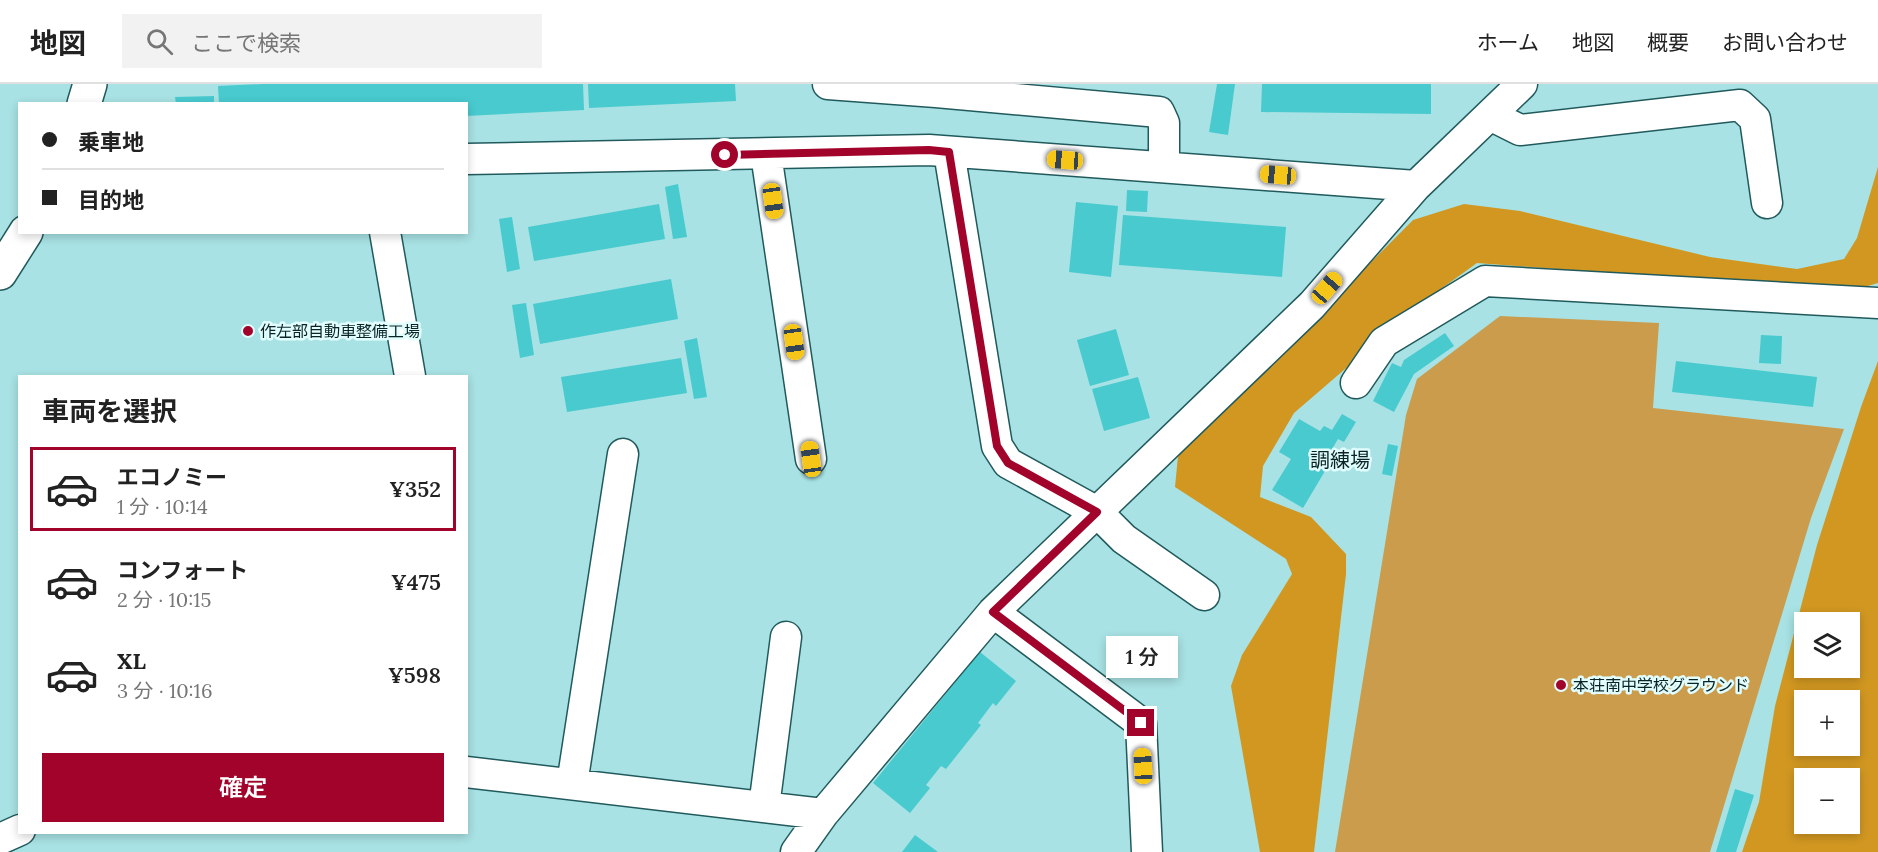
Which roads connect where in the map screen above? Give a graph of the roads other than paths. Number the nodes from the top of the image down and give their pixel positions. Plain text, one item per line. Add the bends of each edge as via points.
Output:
1 (90, 84) edge
2 (828, 84) edge
3 (1522, 84) edge
4 (935, 88) edge
5 (969, 89) edge
6 (85, 102) edge
7 (1490, 115) junction
8 (949, 152) junction
9 (766, 154) junction
10 (468, 159) edge
11 (1164, 167) junction
12 (1416, 186) junction
13 (1767, 203) dead end
14 (25, 234) edge
15 (385, 234) edge
16 (0, 273) edge
17 (1878, 303) edge
18 (410, 375) edge
19 (1356, 383) dead end
20 (623, 454) dead end
21 (811, 459) dead end
22 (1097, 512) junction
23 (1204, 595) dead end
24 (993, 612) junction
25 (786, 637) dead end
26 (468, 772) edge
27 (572, 784) junction
28 (764, 807) junction
29 (18, 831) edge
30 (0, 839) edge
31 (813, 839) edge
32 (1148, 852) edge

1 - 6 highway
2 - 4 street
3 - 7 street
4 - 5 street
5 - 11 street via 1159,112 1164,123
7 - 12 street
7 - 13 street via 1520,130 1740,105 1755,119
8 - 9 street
8 - 11 street
8 - 22 street via 997,446 1008,463
9 - 10 street
9 - 21 street
11 - 12 street
12 - 22 street via 1312,305
14 - 16 highway
15 - 18 street
17 - 19 street via 1485,281 1384,342
20 - 27 street
22 - 23 street via 1124,539
22 - 24 street
24 - 31 street
24 - 32 street via 1141,723
25 - 28 street
26 - 27 street
27 - 28 street
28 - 31 street
29 - 30 street

